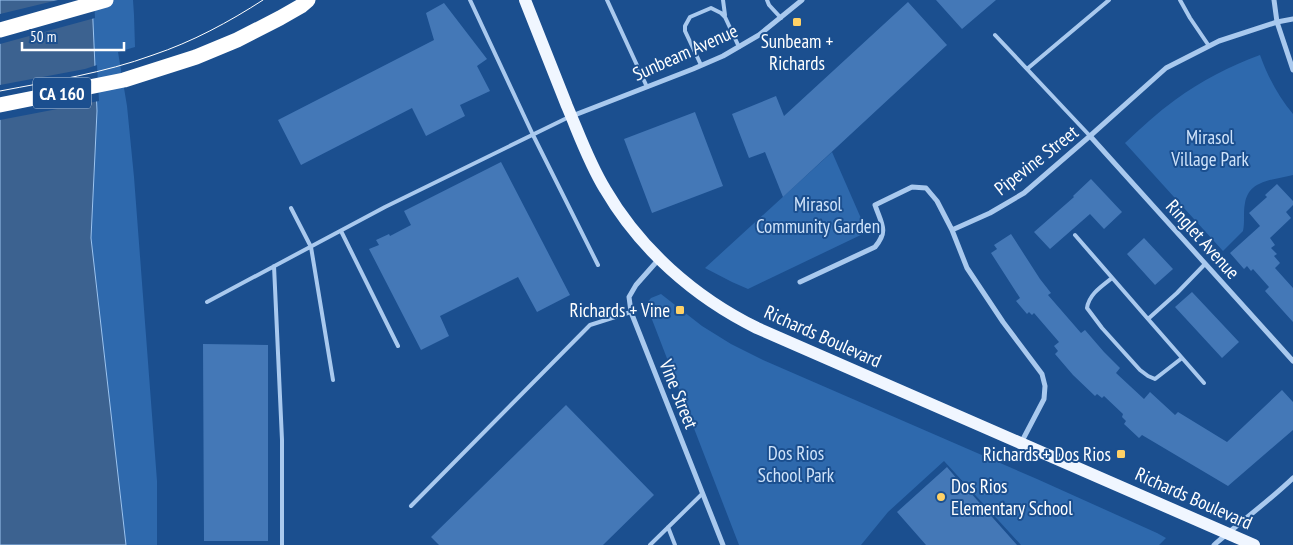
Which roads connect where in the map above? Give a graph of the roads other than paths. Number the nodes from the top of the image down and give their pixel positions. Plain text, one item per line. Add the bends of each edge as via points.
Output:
1 (106, 0) edge
2 (308, 0) edge
3 (470, 0) edge
4 (525, 0) edge
5 (607, 0) edge
6 (723, 0) edge
7 (767, 0) edge
8 (802, 0) edge
9 (1108, 0) edge
10 (1180, 0) edge
11 (1274, 0) edge
12 (725, 17) junction
13 (781, 18) junction
14 (1293, 19) edge
15 (1277, 22) junction
16 (0, 30) edge
17 (995, 36) dead end
18 (1209, 46) junction
19 (739, 47) junction
20 (701, 65) junction
21 (1027, 69) junction
22 (1293, 70) edge
23 (647, 87) junction
24 (0, 105) edge
25 (572, 116) junction
26 (532, 135) junction
27 (1090, 136) junction
28 (290, 208) dead end
29 (341, 230) junction
30 (952, 230) junction
31 (1075, 235) dead end
32 (311, 247) junction
33 (659, 259) junction
34 (1205, 264) junction
35 (598, 265) dead end
36 (274, 266) junction
37 (1112, 278) junction
38 (800, 282) dead end
39 (207, 302) dead end
40 (631, 312) junction
41 (1148, 319) junction
42 (398, 346) dead end
43 (1182, 358) junction
44 (1293, 361) edge
45 (333, 380) dead end
46 (1204, 383) dead end
47 (1021, 443) junction
48 (1293, 478) edge
49 (702, 494) junction
50 (411, 506) dead end
51 (668, 527) junction
52 (1227, 533) junction
53 (282, 545) edge
54 (650, 545) edge
55 (675, 545) edge
56 (722, 545) edge
57 (1214, 545) edge
58 (1254, 545) edge

1 - 16 highway
2 - 24 highway, CA 160 via 280,18 218,48 124,80
3 - 26 lane
4 - 25 main road, Richards Boulevard
5 - 23 lane
6 - 12 lane
7 - 13 lane
8 - 13 street, Sunbeam Avenue
9 - 21 lane
10 - 18 lane
11 - 15 street
12 - 19 lane
12 - 20 lane via 711,8 687,21 685,31
13 - 19 street, Sunbeam Avenue
14 - 15 street, Pipevine Street
15 - 18 street, Pipevine Street
15 - 22 street
17 - 21 lane
18 - 27 street, Pipevine Street via 1166,68
19 - 20 street, Sunbeam Avenue
20 - 23 street, Sunbeam Avenue
21 - 27 lane
23 - 25 street, Sunbeam Avenue
25 - 26 lane
25 - 33 main road, Richards Boulevard via 604,188 634,232
26 - 29 lane
26 - 35 lane
27 - 30 street, Pipevine Street via 1024,194
27 - 34 street, Ringlet Avenue
28 - 32 lane
29 - 32 lane
29 - 42 lane
30 - 38 street via 937,201 926,188 912,187 876,205 884,231 875,247
30 - 47 street via 967,268 1042,374 1044,400
31 - 37 lane
32 - 36 lane
32 - 45 lane
33 - 40 street, Vine Street via 629,297
33 - 47 main road, Richards Boulevard via 711,302 745,322
34 - 41 lane
34 - 44 street, Ringlet Avenue
36 - 39 lane
36 - 53 lane via 282,440
37 - 41 lane
37 - 43 lane via 1088,301 1087,308 1102,328 1148,376 1155,378
40 - 49 street, Vine Street
40 - 50 lane via 590,325
41 - 43 lane
43 - 46 lane
47 - 52 main road, Richards Boulevard
48 - 52 street
49 - 51 lane
49 - 56 street, Vine Street
51 - 54 lane
51 - 55 lane
52 - 57 street
52 - 58 main road, Richards Boulevard

